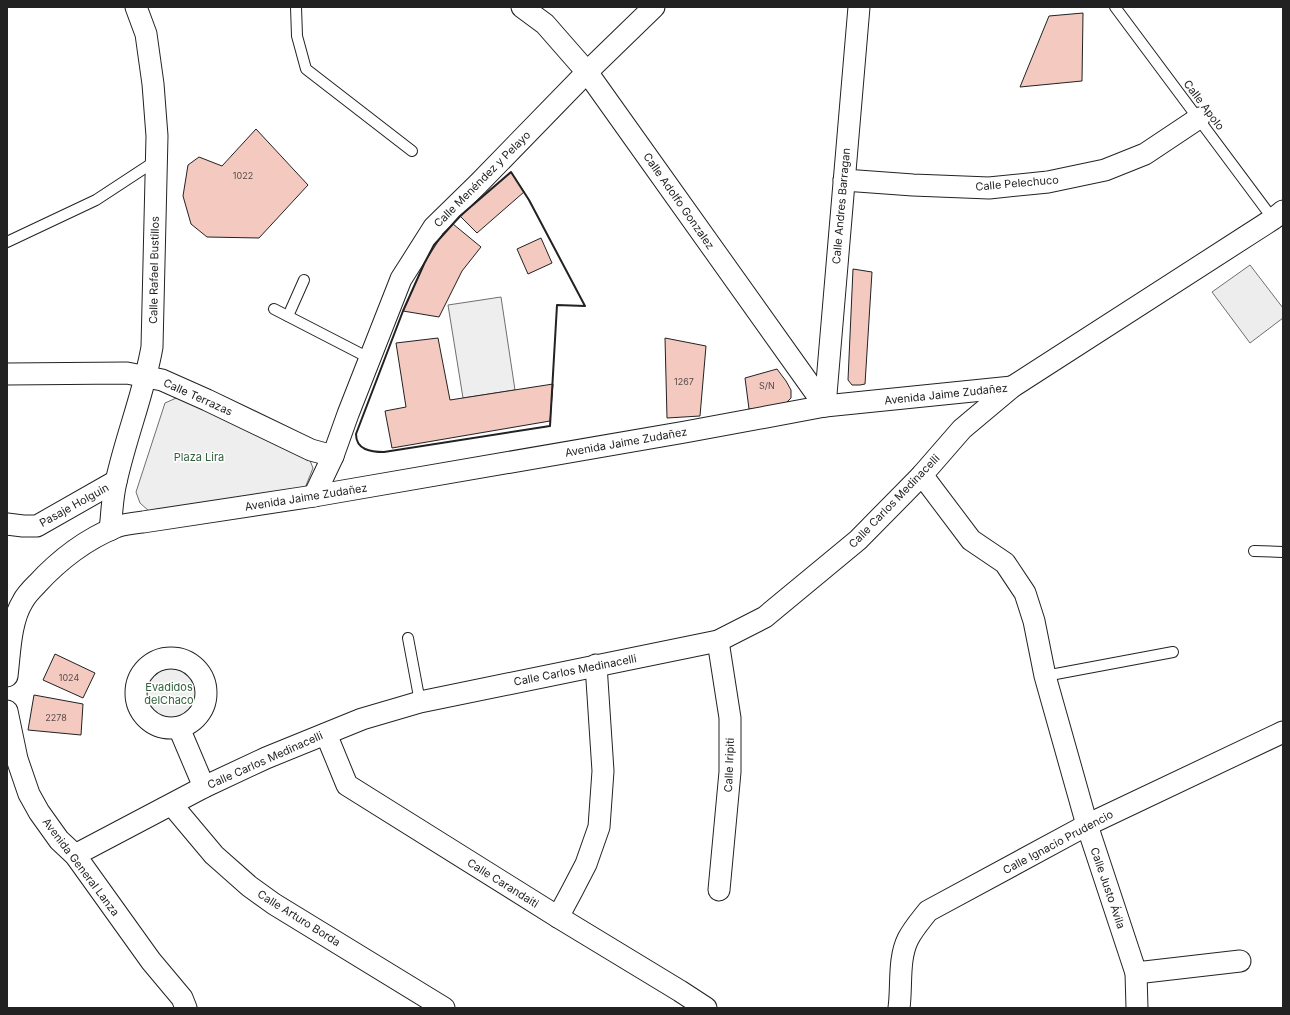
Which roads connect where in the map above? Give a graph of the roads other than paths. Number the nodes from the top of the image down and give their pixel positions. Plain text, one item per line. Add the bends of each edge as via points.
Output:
1 (136, 7) edge
2 (296, 7) edge
3 (522, 7) edge
4 (654, 7) edge
5 (859, 7) edge
6 (1115, 7) edge
7 (587, 72) junction
8 (1199, 118) junction
9 (412, 151) dead end
10 (157, 160) junction
11 (844, 180) junction
12 (1278, 215) edge
13 (7, 242) edge
14 (304, 280) dead end
15 (274, 309) dead end
16 (288, 316) junction
17 (369, 358) junction
18 (7, 374) edge
19 (147, 377) junction
20 (1012, 387) junction
21 (825, 406) junction
22 (333, 456) junction
23 (922, 475) junction
24 (116, 482) junction
25 (314, 496) junction
26 (7, 524) edge
27 (110, 530) junction
28 (1254, 551) dead end
29 (1283, 552) edge
30 (408, 638) dead end
31 (718, 641) junction
32 (1173, 652) dead end
33 (596, 665) junction
34 (7, 676) edge
35 (1046, 676) junction
36 (420, 702) junction
37 (7, 711) edge
38 (180, 728) dead end
39 (1283, 732) edge
40 (326, 734) junction
41 (204, 787) junction
42 (172, 805) junction
43 (1087, 826) junction
44 (75, 855) junction
45 (719, 890) dead end
46 (558, 917) junction
47 (1240, 961) dead end
48 (1136, 973) junction
49 (186, 1008) edge
50 (444, 1008) edge
51 (706, 1008) edge
52 (899, 1008) edge
53 (1137, 1008) edge

1 - 10 street, Calle Rafael Bustillos via 146,34 153,84
2 - 9 lane via 297,36 306,68
3 - 7 street, Calle Adolfo Gonzalez via 545,24
4 - 7 street, Calle Menéndez y Pelayo
5 - 11 street, Calle Andres Barragan
6 - 8 lane, Calle Apolo
7 - 17 street, Calle Menéndez y Pelayo via 434,227 401,279
7 - 21 street, Calle Adolfo Gonzalez
8 - 11 street, Calle Pelechuco via 1145,154 1105,170 1048,182 989,188
8 - 12 lane, Calle Apolo
10 - 13 lane via 96,200
10 - 19 street, Calle Rafael Bustillos via 152,347
11 - 21 street, Calle Andres Barragan
12 - 20 street, Avenida Jaime Zudañez
14 - 16 lane
15 - 16 lane
16 - 17 lane
17 - 22 street, Calle Menéndez y Pelayo
18 - 19 street, Calle Terrazas via 121,373
19 - 22 street, Calle Terrazas via 162,380 311,450
19 - 24 street, Calle Rafael Bustillos
20 - 21 street, Avenida Jaime Zudañez
20 - 23 street, Calle Carlos Medinacelli via 962,429
21 - 25 street, Avenida Jaime Zudañez
22 - 25 street, Calle Menéndez y Pelayo
23 - 31 street, Calle Carlos Medinacelli via 858,540 765,617
23 - 35 street, Calle Justo Ávila via 971,540 1005,563 1025,593
24 - 26 street, Pasaje Holguin via 36,526
24 - 27 street, Calle Rafael Bustillos
25 - 27 street, Avenida Jaime Zudañez via 143,522
27 - 34 street, Avenida Jaime Zudañez via 66,556 46,574 23,601 13,630
28 - 29 lane
30 - 36 lane
31 - 33 street, Calle Carlos Medinacelli
31 - 45 street, Calle Iripiti via 730,718 730,772
32 - 35 lane
33 - 36 street, Calle Carlos Medinacelli
33 - 46 street via 603,771 598,827 586,864
35 - 43 street, Calle Justo Ávila
36 - 40 street, Calle Carlos Medinacelli via 362,719
37 - 44 street, Avenida General Lanza via 17,759 29,794 59,840
38 - 41 street
39 - 43 street, Calle Ignacio Prudencio
40 - 41 street, Calle Carlos Medinacelli
40 - 46 street, Calle Carandaiti via 347,785
41 - 42 street, Calle Carlos Medinacelli
42 - 44 street, Calle Carlos Medinacelli
42 - 50 street, Calle Arturo Borda via 214,855 249,886
43 - 48 street, Calle Justo Ávila
43 - 52 street, Calle Ignacio Prudencio via 928,911 907,941
44 - 49 street, Avenida General Lanza via 151,961 182,998
46 - 51 street, Calle Carandaiti
47 - 48 street
48 - 53 street, Calle Justo Ávila

